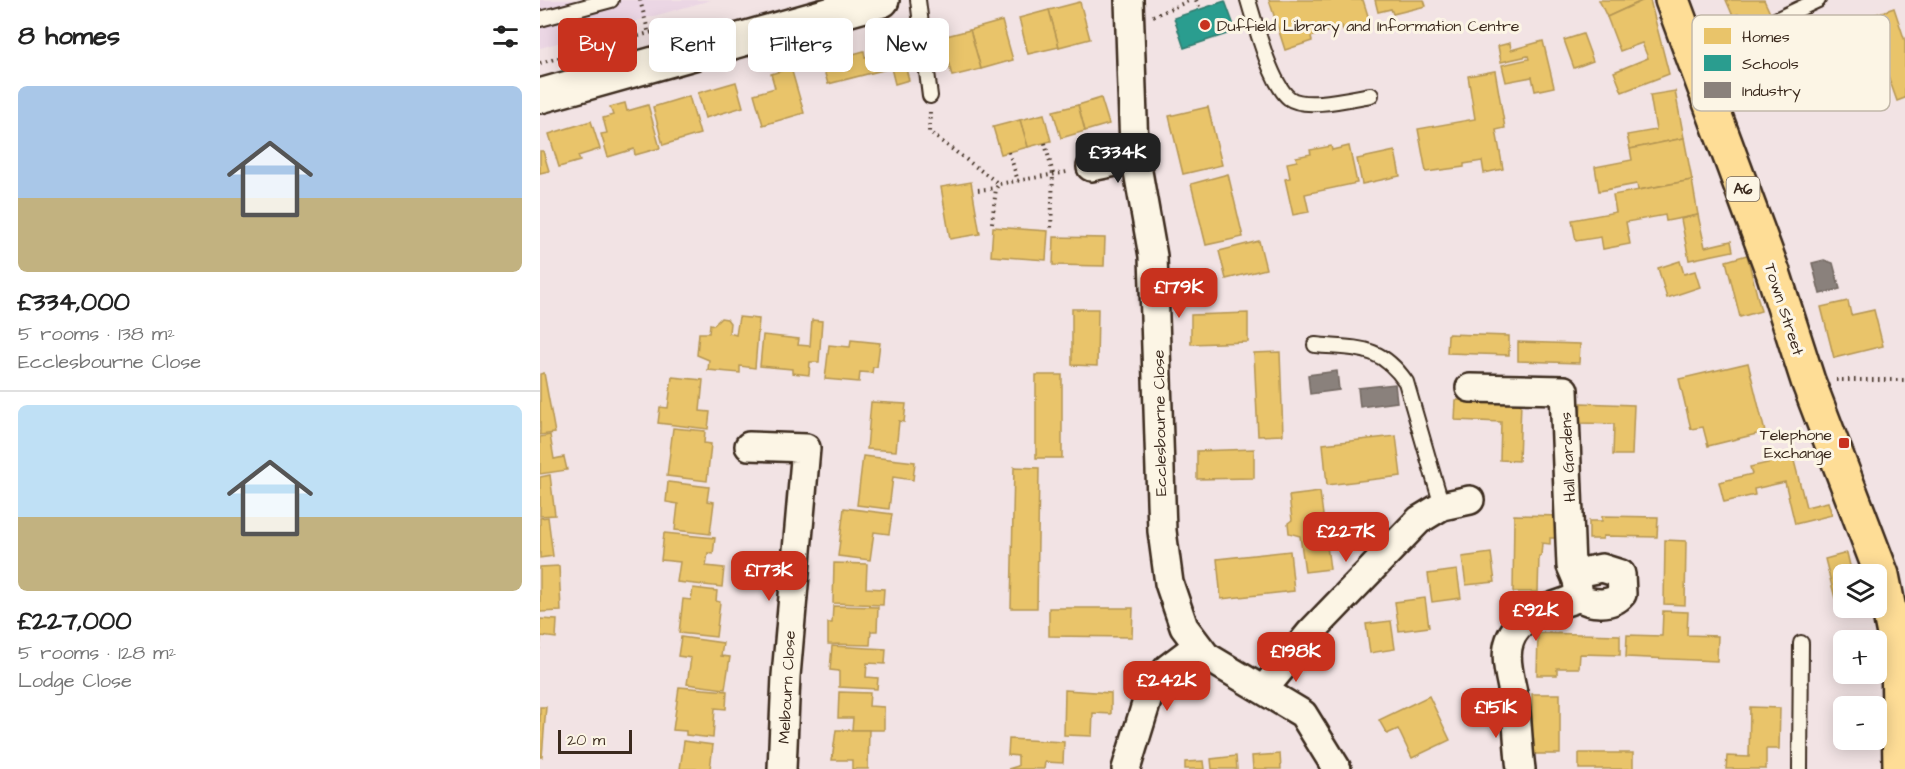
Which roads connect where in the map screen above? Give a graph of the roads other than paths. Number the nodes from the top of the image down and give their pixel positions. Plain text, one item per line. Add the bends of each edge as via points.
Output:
1 (611, 0) edge
2 (882, 0) edge
3 (918, 0) edge
4 (1248, 0) edge
5 (1672, 0) edge
6 (1818, 0) edge
7 (1129, 13) edge
8 (1786, 15) edge
9 (540, 19) edge
10 (1692, 52) edge
11 (1371, 95) dead end
12 (540, 96) edge
13 (930, 96) road end
14 (1714, 111) edge
15 (1135, 158) junction
16 (1091, 167) road end
17 (1315, 345) dead end
18 (1470, 388) dead end
19 (749, 446) dead end
20 (1470, 500) dead end
21 (1442, 507) junction
22 (1801, 643) dead end
23 (1197, 646) junction
24 (1264, 689) junction
25 (782, 769) edge
26 (1126, 769) edge
27 (1337, 769) edge
28 (1521, 769) edge
29 (1800, 769) edge
30 (1900, 769) edge

1 - 9 lane
2 - 12 street
3 - 13 lane
4 - 11 lane via 1262,45 1290,99 1338,102
5 - 10 highway, Town Street / A6
6 - 8 lane
7 - 15 street, Ecclesbourne Close
14 - 30 highway, Town Street / A6 via 1808,381 1882,575 1898,654
15 - 16 street
15 - 23 street, Ecclesbourne Close via 1153,256 1163,548 1176,605
17 - 21 lane via 1372,350 1396,367 1406,382
18 - 28 street, Hall Gardens via 1564,390 1571,566 1578,588 1517,627 1509,644 1507,669 1515,703
19 - 25 street, Melbourn Close via 806,448
20 - 21 street
21 - 24 street via 1419,520 1311,632
22 - 29 lane
23 - 24 street, Ecclesbourne Close via 1221,666
23 - 26 street via 1168,668 1151,688
24 - 27 street, Ecclesbourne Close via 1303,714

